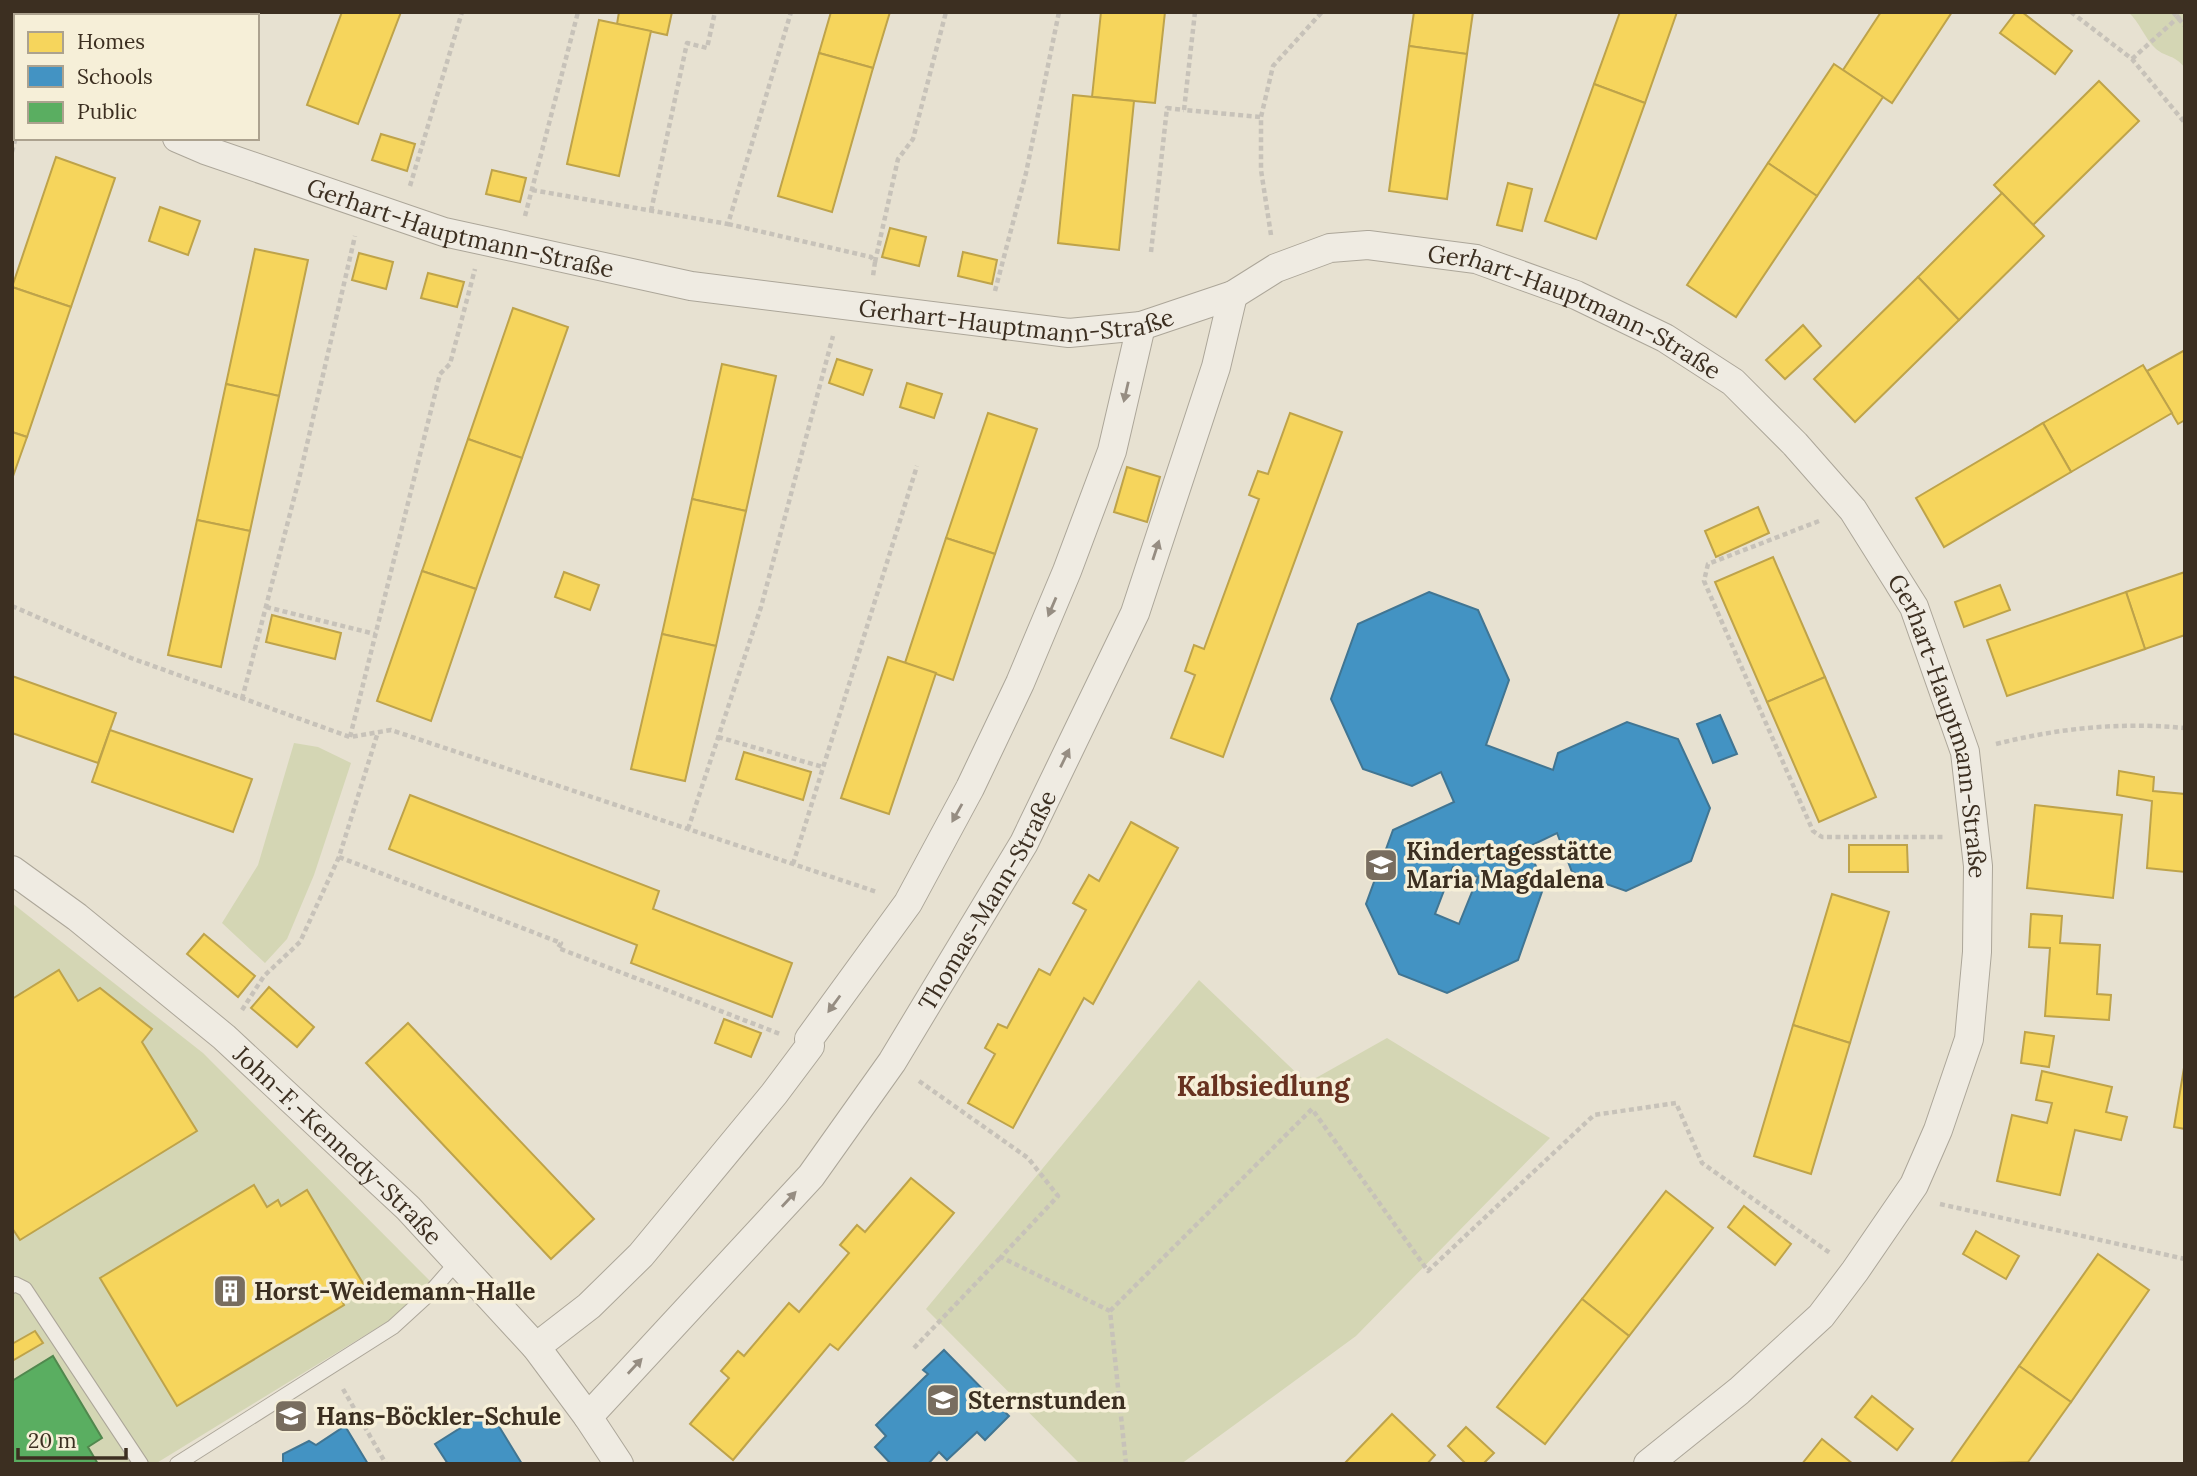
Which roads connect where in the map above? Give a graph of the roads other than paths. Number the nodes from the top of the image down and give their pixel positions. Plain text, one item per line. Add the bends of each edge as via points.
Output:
1 (182, 140) edge
2 (1233, 295) junction
3 (1141, 326) junction
4 (12, 870) edge
5 (457, 1262) junction
6 (12, 1286) edge
7 (536, 1347) junction
8 (588, 1416) junction
9 (141, 1464) edge
10 (177, 1464) edge
11 (619, 1464) edge
12 (1648, 1464) edge

1 - 3 street, Gerhart-Hauptmann-Straße via 444,232 691,286 1069,333
2 - 3 street, Gerhart-Hauptmann-Straße
8 -> 2 street, Thomas-Mann-Straße via 811,1176 892,1062 1024,843 1135,613 1216,367
2 - 12 street, Gerhart-Hauptmann-Straße via 1276,268 1330,248 1368,245 1476,259 1576,295 1665,338 1733,382 1853,510 1914,607 1965,752 1978,866 1978,952 1969,1039 1914,1185 1855,1271 1821,1316 1739,1391
3 -> 7 street via 1112,452 1068,571 981,765 908,902 774,1094 641,1255 589,1306
4 - 5 street, John-F.-Kennedy-Straße via 224,1037 408,1208
5 - 7 street, John-F.-Kennedy-Straße
5 - 10 lane via 393,1327
6 - 9 lane via 25,1289
7 - 8 street, John-F.-Kennedy-Straße
8 - 11 street, John-F.-Kennedy-Straße

